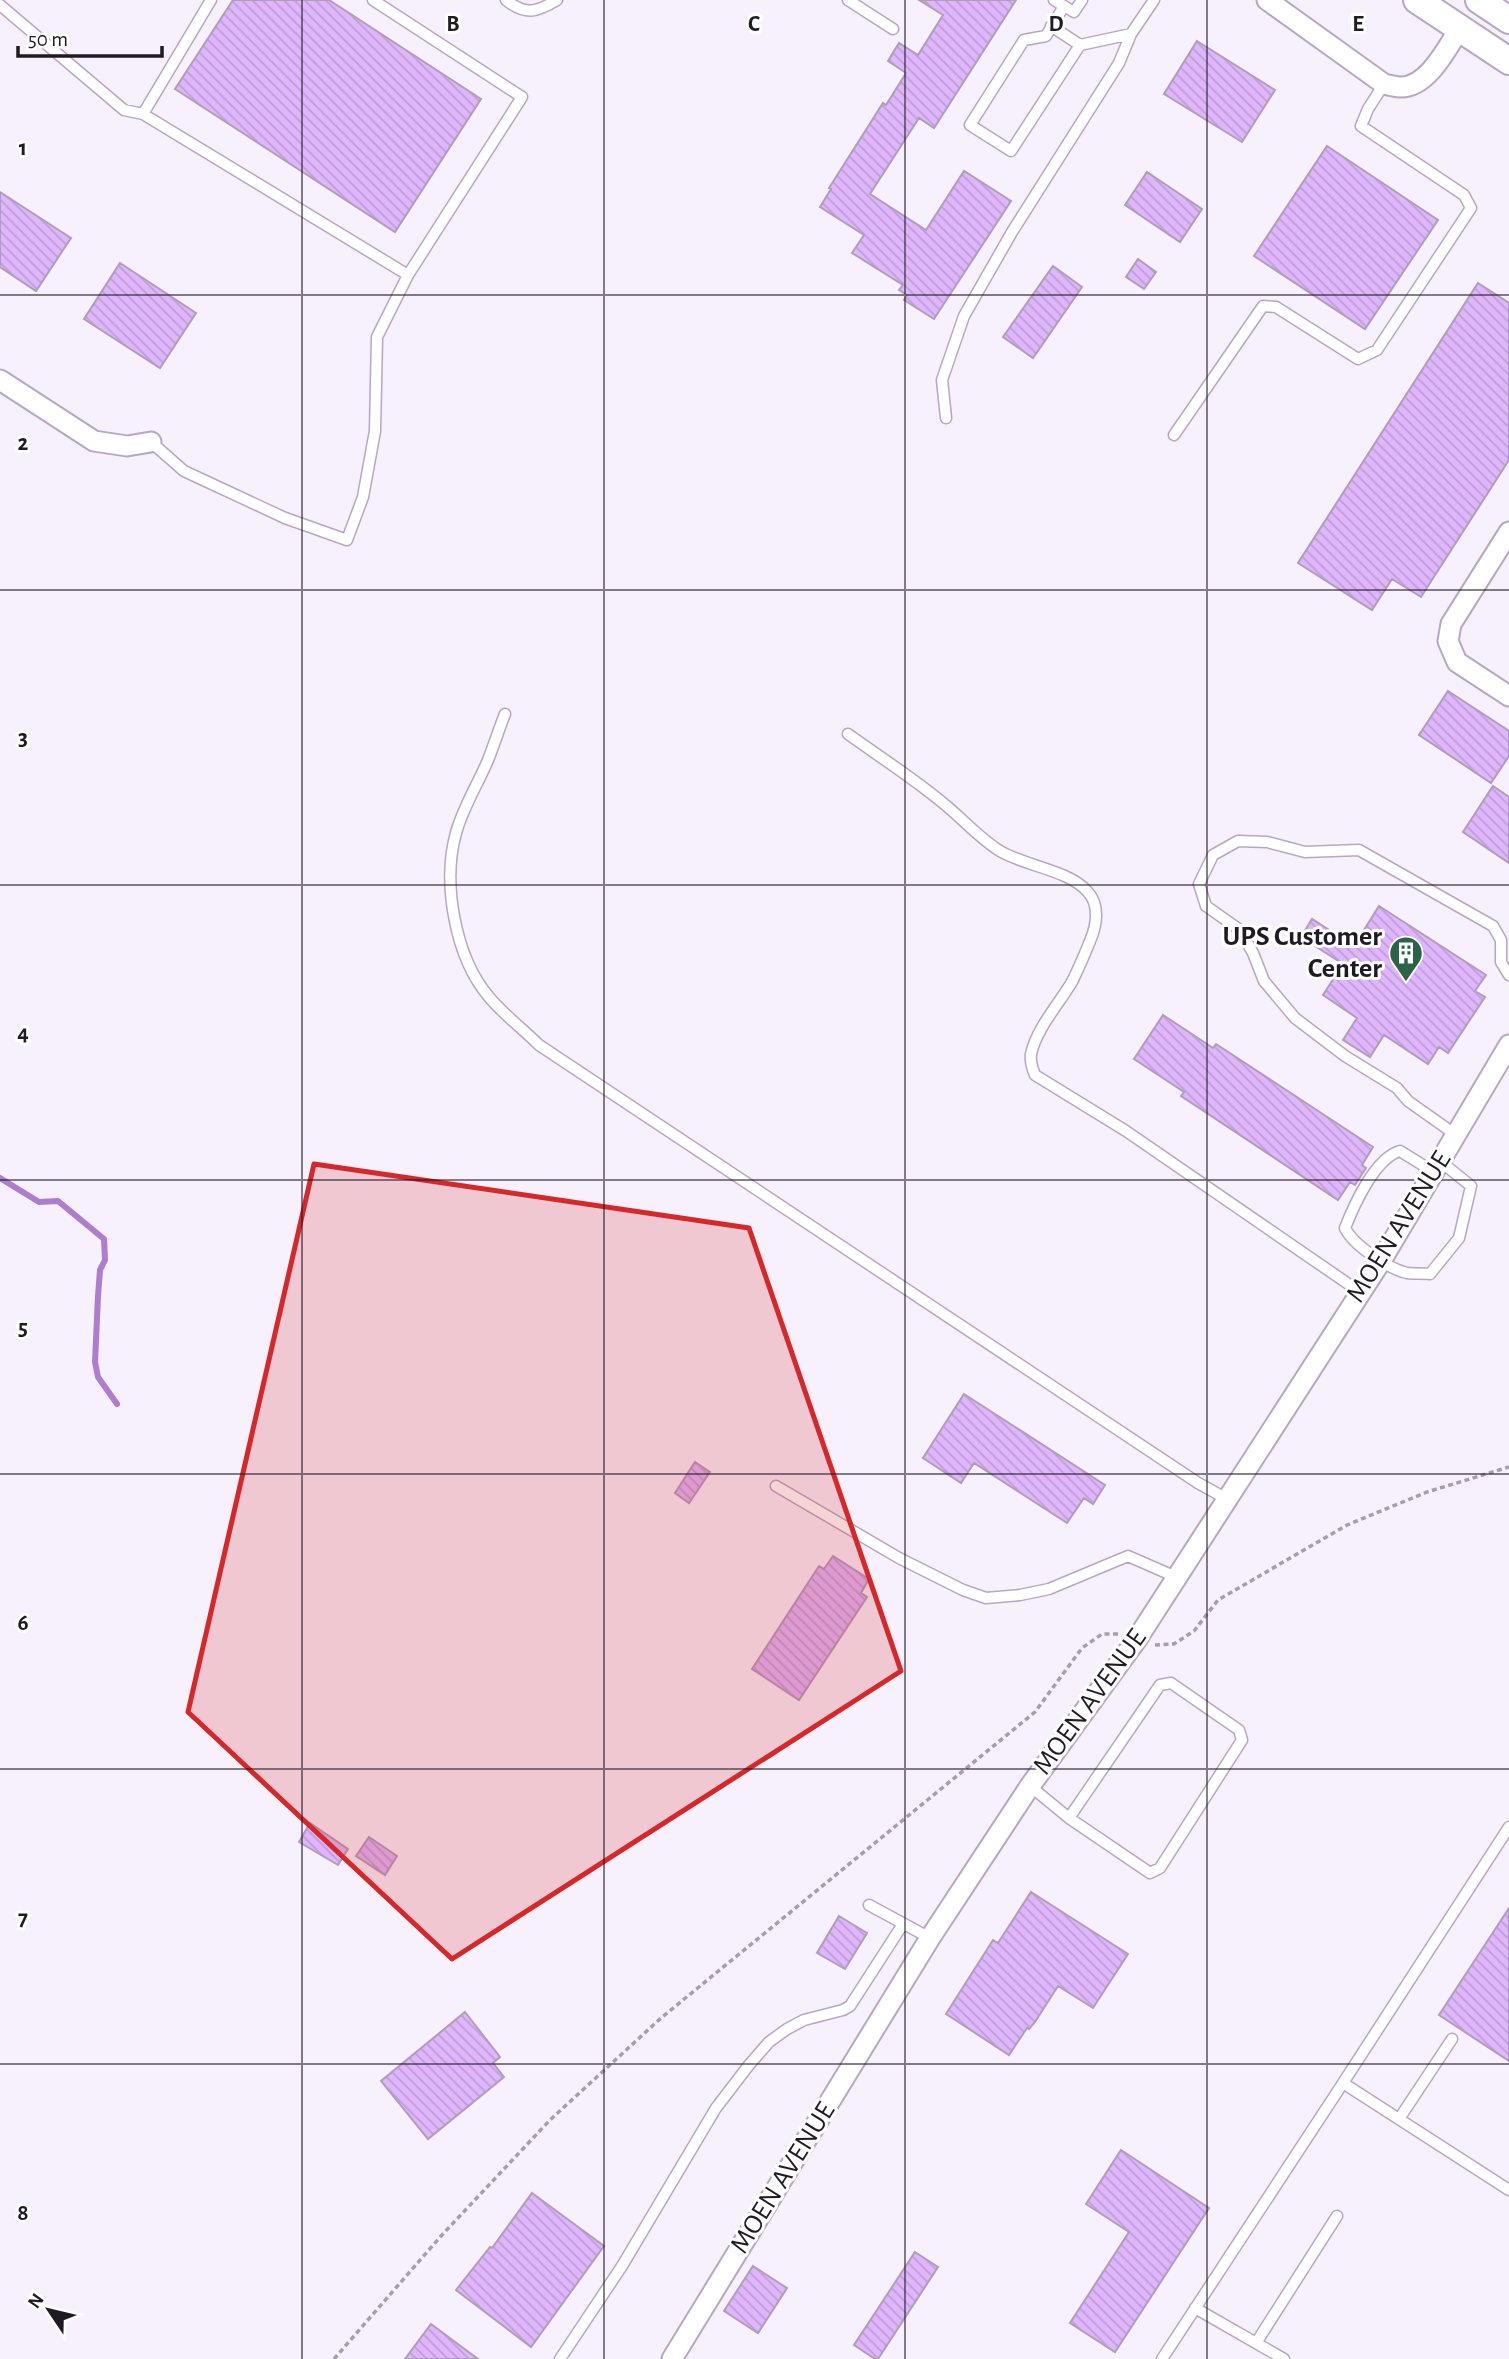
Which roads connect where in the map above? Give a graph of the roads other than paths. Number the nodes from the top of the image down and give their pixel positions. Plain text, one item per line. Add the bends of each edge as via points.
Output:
1 (211, 0) edge
2 (373, 0) edge
3 (506, 0) edge
4 (557, 0) edge
5 (848, 0) edge
6 (1054, 0) edge
7 (1082, 0) edge
8 (1154, 0) edge
9 (1267, 0) edge
10 (1417, 0) edge
11 (1479, 0) edge
12 (0, 5) edge
13 (1069, 9) junction
14 (1509, 20) edge
15 (1051, 26) junction
16 (1460, 28) junction
17 (893, 29) dead end
18 (1131, 34) junction
19 (1080, 45) junction
20 (1509, 61) edge
21 (1384, 84) junction
22 (142, 114) junction
23 (408, 275) junction
24 (0, 380) edge
25 (946, 418) dead end
26 (1174, 435) dead end
27 (150, 442) joint
28 (1509, 532) edge
29 (1509, 696) edge
30 (505, 714) dead end
31 (849, 734) dead end
32 (1509, 975) edge
33 (1509, 1045) edge
34 (1456, 1135) junction
35 (1437, 1166) junction
36 (1381, 1261) junction
37 (1360, 1292) junction
38 (776, 1486) dead end
39 (1227, 1499) junction
40 (1176, 1577) junction
41 (1030, 1786) junction
42 (1069, 1818) junction
43 (1509, 1827) edge
44 (869, 1905) dead end
45 (903, 1924) junction
46 (930, 1938) junction
47 (1452, 2039) dead end
48 (1343, 2083) junction
49 (1399, 2119) junction
50 (1509, 2190) edge
51 (1337, 2216) dead end
52 (1195, 2308) junction
53 (1256, 2343) junction
54 (560, 2359) edge
55 (671, 2359) edge
56 (1162, 2359) edge
57 (1284, 2359) edge

1 - 22 lane
2 - 23 lane via 523,97
3 - 4 lane via 519,10 539,11
5 - 17 lane
6 - 13 lane
7 - 13 lane
8 - 18 lane
9 - 21 street
10 - 16 main road
11 - 14 main road
11 - 16 main road
12 - 22 lane via 124,110
13 - 15 lane
15 - 19 lane
15 - 19 lane via 1046,36 1024,40 970,125 1011,151
16 - 20 main road
16 - 21 street via 1419,81 1403,87
18 - 19 lane
18 - 25 lane via 1119,63 964,316 942,380
21 - 26 lane via 1361,126 1464,195 1471,208 1377,350 1358,359 1276,307 1263,306
22 - 23 lane
23 - 27 lane via 377,337 375,431 363,497 347,540 285,518 184,471
24 - 27 street via 94,441 127,446
28 - 29 street via 1451,624 1448,641 1457,662
30 - 39 lane via 456,834 450,869 463,952 488,996 539,1045
31 - 37 lane via 998,849 1066,877 1090,893 1095,904 1093,936 1038,1038 1031,1055 1035,1075 1126,1130
32 - 34 lane via 1501,962 1501,940 1493,926 1359,850 1305,852 1267,842 1238,841 1213,855 1199,884 1206,906 1240,930 1264,981 1295,1018 1398,1088 1408,1101
33 - 34 street, MOEN AVENUE
34 - 35 street, MOEN AVENUE
35 - 36 street, MOEN AVENUE
35 - 36 lane via 1400,1151 1394,1153 1378,1166 1353,1208 1345,1228 1349,1236
35 - 36 lane via 1471,1186 1459,1238 1430,1274 1405,1272
36 - 37 street, MOEN AVENUE
37 - 39 street, MOEN AVENUE
38 - 40 lane via 899,1558 986,1598 1049,1589 1128,1556
39 - 40 street, MOEN AVENUE
40 - 41 street, MOEN AVENUE via 1137,1639
41 - 42 lane
41 - 46 street, MOEN AVENUE
42 - 42 lane via 1150,1873 1160,1868 1241,1740 1239,1730 1171,1684 1160,1685
43 - 48 lane
44 - 45 lane
45 - 46 lane
45 - 54 lane via 850,2006 787,2029 749,2065 716,2108 622,2266
46 - 55 street, MOEN AVENUE
47 - 49 lane
48 - 49 lane
48 - 52 lane
49 - 50 lane
51 - 53 lane
52 - 53 lane
52 - 56 lane
53 - 57 lane

